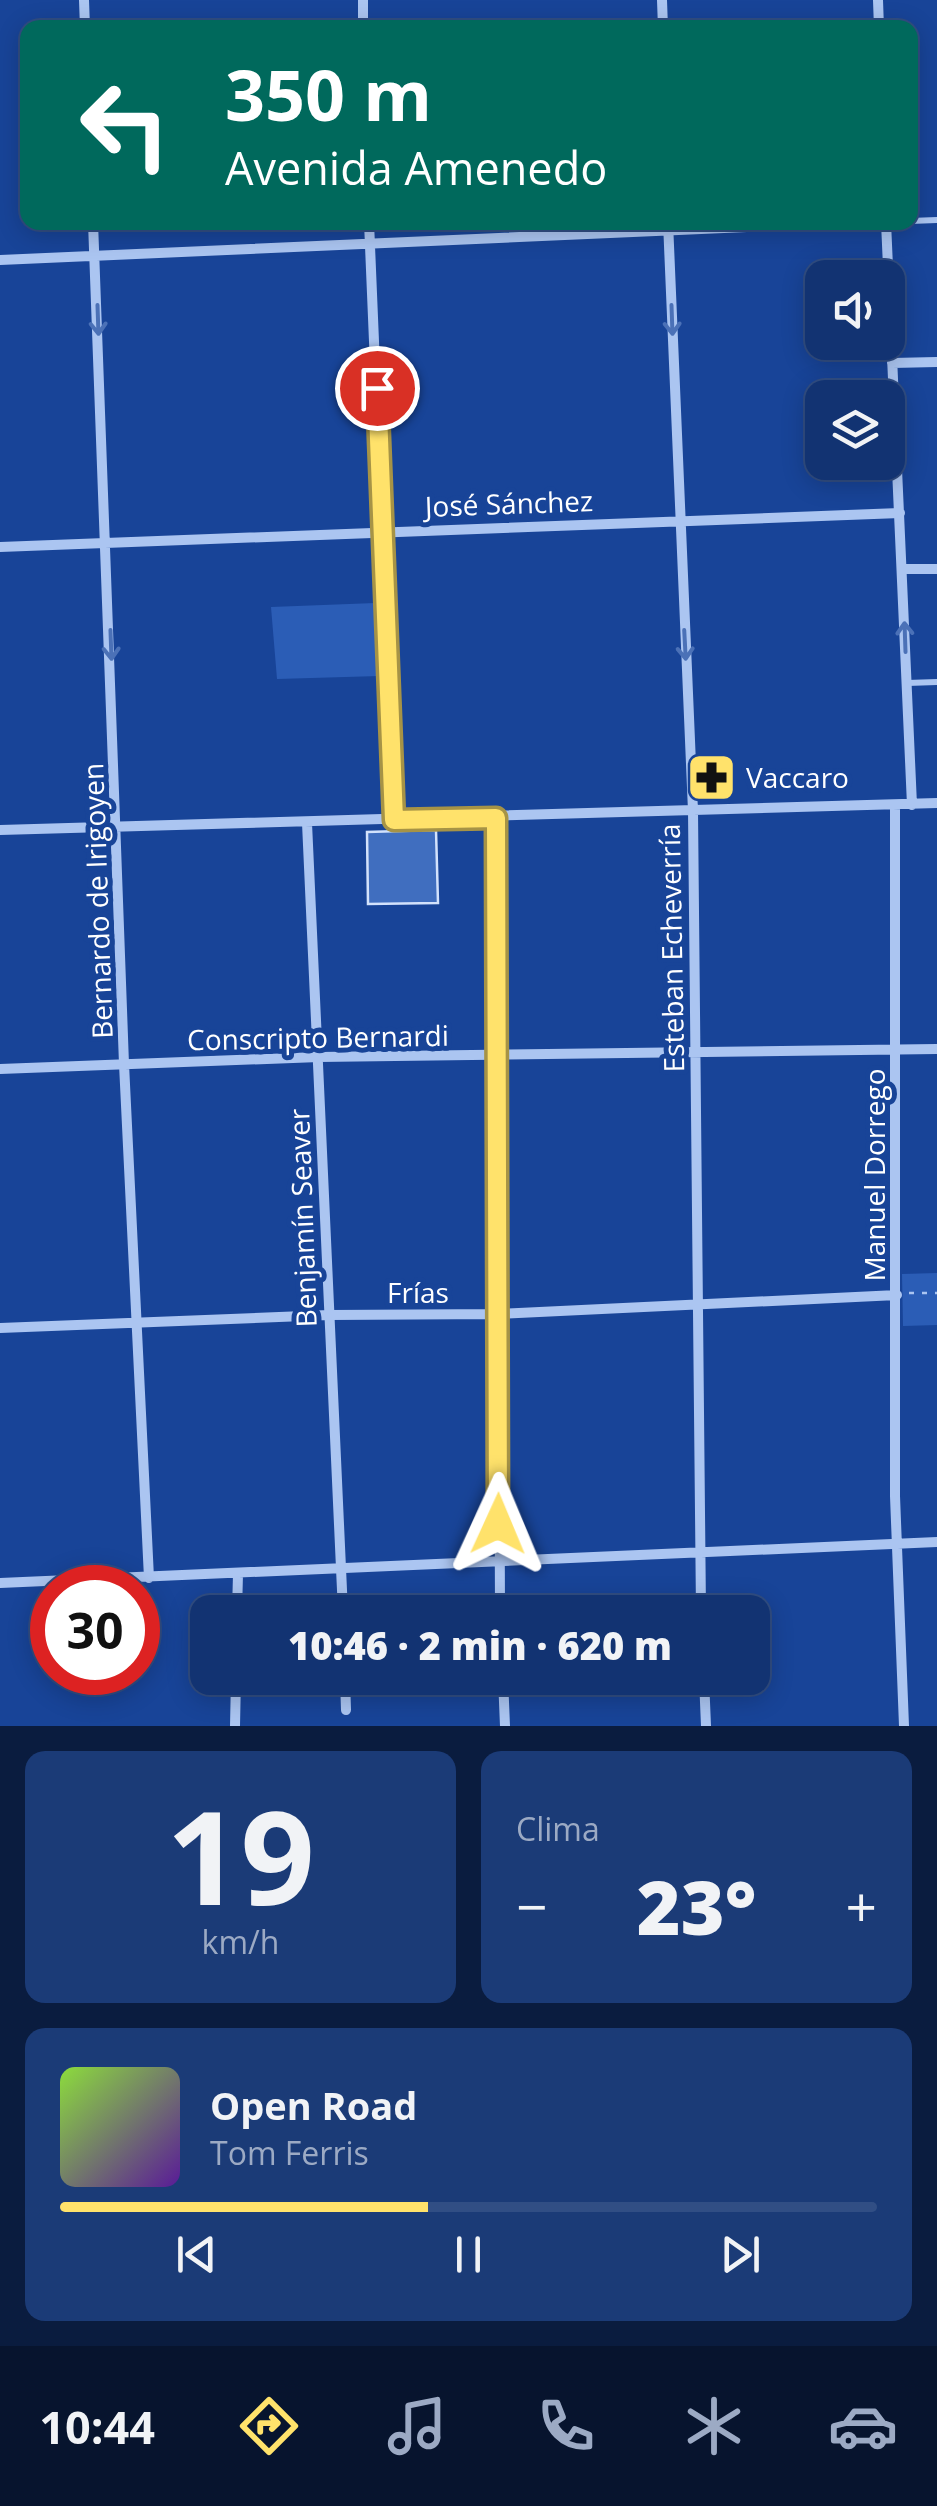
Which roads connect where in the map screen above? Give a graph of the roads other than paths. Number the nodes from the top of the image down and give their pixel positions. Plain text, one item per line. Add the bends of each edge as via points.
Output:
1 (93, 230) edge
2 (369, 230) edge
3 (608, 230) edge
4 (668, 230) edge
5 (886, 230) edge
6 (370, 246) junction
7 (95, 256) junction
8 (0, 260) edge
9 (937, 362) edge
10 (892, 363) junction
11 (900, 513) junction
12 (679, 519) junction
13 (384, 530) junction
14 (107, 542) junction
15 (0, 546) edge
16 (903, 569) junction
17 (937, 569) edge
18 (937, 682) edge
19 (906, 683) junction
20 (912, 804) junction
21 (937, 804) edge
22 (895, 806) junction
23 (693, 811) junction
24 (496, 818) junction
25 (394, 820) junction
26 (307, 822) junction
27 (119, 827) junction
28 (0, 830) edge
29 (937, 1049) edge
30 (896, 1050) junction
31 (695, 1054) junction
32 (318, 1057) junction
33 (500, 1058) junction
34 (124, 1064) junction
35 (0, 1069) edge
36 (897, 1295) junction
37 (698, 1304) junction
38 (500, 1314) junction
39 (329, 1316) junction
40 (136, 1323) junction
41 (0, 1328) edge
42 (937, 1542) edge
43 (896, 1544) junction
44 (700, 1553) junction
45 (497, 1559) junction
46 (149, 1565) edge
47 (341, 1568) junction
48 (238, 1574) junction
49 (160, 1578) edge
50 (30, 1582) edge
51 (0, 1583) edge
52 (237, 1595) edge
53 (342, 1595) edge
54 (499, 1595) edge
55 (700, 1595) edge
56 (236, 1695) edge
57 (346, 1695) edge
58 (504, 1695) edge
59 (705, 1695) edge
60 (346, 1710) dead end
61 (235, 1726) edge
62 (505, 1726) edge
63 (706, 1726) edge
64 (904, 1726) edge

1 - 7 street, Bernardo de Irigoyen
2 - 6 street
3 - 6 street
4 -> 12 street, Esteban Echeverría
5 - 10 street
6 - 7 street
6 - 13 street
7 - 8 street
7 -> 14 street, Bernardo de Irigoyen
9 - 10 street
10 - 11 street
11 - 12 street, José Sánchez
11 - 16 street
12 - 13 street, José Sánchez
12 -> 23 street, Esteban Echeverría
13 - 14 street, José Sánchez
13 - 25 street
14 - 15 street, José Sánchez
14 -> 27 street, Bernardo de Irigoyen
16 - 17 street
19 -> 16 street
18 - 19 lane
19 - 20 street
20 - 21 street
20 - 22 street
22 - 23 street
22 - 30 street, Manuel Dorrego
23 - 24 street
23 - 31 street, Esteban Echeverría
24 - 25 street
24 - 33 street
25 - 26 street
26 - 27 street
26 - 32 street, Benjamín Seaver
27 - 28 street
27 - 34 street, Bernardo de Irigoyen
29 - 30 street, Conscripto Bernardi
30 - 31 street, Conscripto Bernardi
30 - 36 street, Manuel Dorrego
31 - 33 street, Conscripto Bernardi
31 - 37 street, Esteban Echeverría
32 - 33 street, Conscripto Bernardi
32 - 34 street, Conscripto Bernardi
32 - 39 street, Benjamín Seaver
33 - 38 street
34 - 35 street, Conscripto Bernardi
34 - 40 street, Bernardo de Irigoyen
36 - 37 street, Frías
36 - 43 street, Manuel Dorrego
37 - 38 street, Frías
37 - 44 street, Esteban Echeverría
38 - 39 street, Frías
38 - 45 street
39 - 40 street, Frías
39 - 47 street, Benjamín Seaver
40 - 41 street, Frías
40 - 46 street, Bernardo de Irigoyen
42 - 43 street
43 - 44 street
43 - 64 street, Manuel Dorrego
44 - 45 street
44 - 55 street, Esteban Echeverría
45 - 47 street
45 - 54 street
47 - 48 street
47 - 53 street, Benjamín Seaver
48 - 49 street
48 - 52 street
50 - 51 street
56 - 61 street
57 - 60 street
58 - 62 street
59 - 63 street

